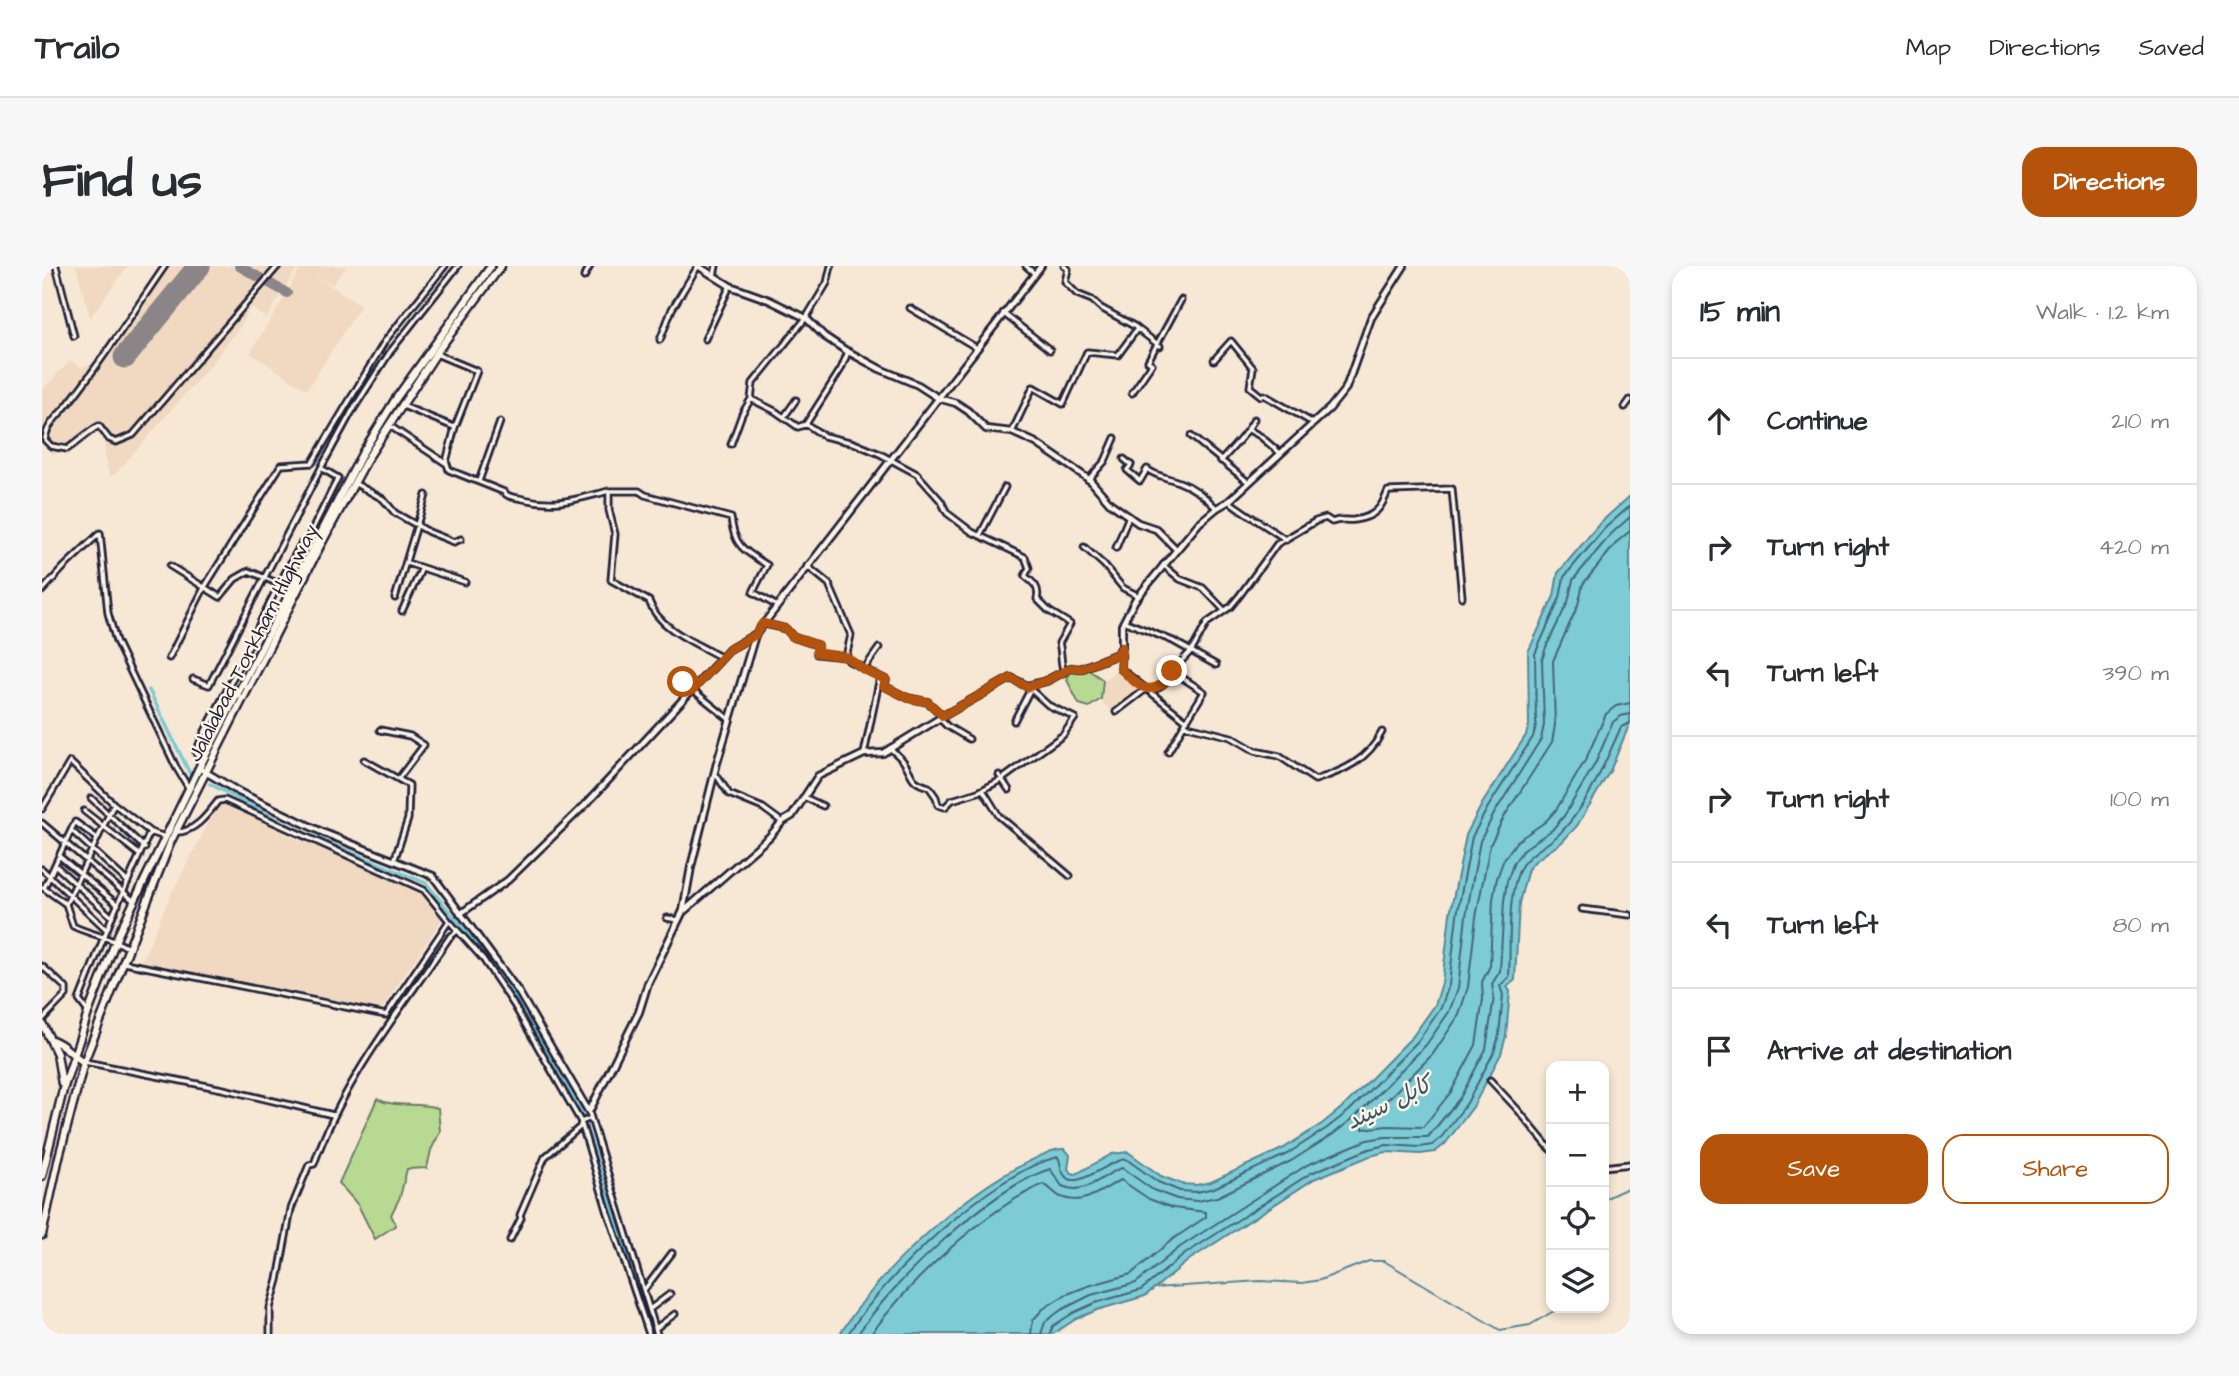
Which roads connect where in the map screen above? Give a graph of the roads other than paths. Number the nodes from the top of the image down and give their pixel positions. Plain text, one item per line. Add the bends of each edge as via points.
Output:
1 (56, 266) edge
2 (165, 266) edge
3 (278, 266) edge
4 (445, 266) edge
5 (458, 266) edge
6 (491, 266) edge
7 (500, 266) edge
8 (590, 266) edge
9 (698, 266) edge
10 (716, 266) edge
11 (831, 266) edge
12 (1026, 266) edge
13 (1041, 266) edge
14 (1064, 266) edge
15 (1404, 266) edge
16 (1035, 274) junction
17 (714, 276) junction
18 (584, 277) dead end
19 (730, 286) junction
20 (1181, 300) dead end
21 (910, 308) dead end
22 (1003, 313) junction
23 (806, 318) junction
24 (1137, 329) junction
25 (74, 336) dead end
26 (705, 339) dead end
27 (660, 340) dead end
28 (1158, 344) junction
29 (977, 348) junction
30 (1050, 349) dead end
31 (848, 352) junction
32 (436, 354) junction
33 (1214, 360) dead end
34 (1132, 393) dead end
35 (938, 398) junction
36 (751, 399) junction
37 (796, 400) dead end
38 (1630, 400) edge
39 (401, 406) junction
40 (1625, 407) dead end
41 (785, 418) junction
42 (1254, 419) dead end
43 (500, 422) dead end
44 (806, 424) junction
45 (1313, 424) junction
46 (388, 425) junction
47 (454, 427) junction
48 (1249, 430) junction
49 (1012, 432) junction
50 (1191, 436) dead end
51 (1115, 438) dead end
52 (731, 444) dead end
53 (1280, 453) junction
54 (1124, 459) dead end
55 (891, 460) junction
56 (1222, 461) junction
57 (445, 462) junction
58 (321, 468) junction
59 (1088, 480) junction
60 (479, 481) junction
61 (1248, 482) junction
62 (354, 483) junction
63 (1005, 487) dead end
64 (609, 491) junction
65 (426, 495) dead end
66 (1229, 501) junction
67 (1217, 508) junction
68 (1129, 516) junction
69 (418, 525) junction
70 (980, 536) junction
71 (461, 539) dead end
72 (1286, 540) junction
73 (1084, 547) dead end
74 (1116, 548) dead end
75 (1176, 549) junction
76 (407, 563) junction
77 (1163, 565) junction
78 (170, 566) dead end
79 (807, 566) junction
80 (422, 568) junction
81 (266, 577) junction
82 (465, 582) dead end
83 (279, 583) junction
84 (204, 587) junction
85 (42, 591) edge
86 (1139, 596) junction
87 (1462, 597) dead end
88 (395, 598) dead end
89 (777, 606) junction
90 (1224, 610) junction
91 (402, 611) dead end
92 (1126, 622) junction
93 (763, 623) junction
94 (755, 635) junction
95 (1122, 647) junction
96 (879, 648) dead end
97 (1192, 650) junction
98 (846, 657) junction
99 (169, 658) dead end
100 (722, 658) junction
101 (1216, 665) dead end
102 (863, 669) junction
103 (1064, 672) junction
104 (1175, 673) junction
105 (880, 677) junction
106 (193, 679) dead end
107 (683, 682) dead end
108 (1027, 687) junction
109 (1146, 690) junction
110 (692, 691) junction
111 (1116, 712) dead end
112 (941, 717) junction
113 (730, 720) junction
114 (1014, 721) dead end
115 (1186, 723) junction
116 (380, 730) dead end
117 (1382, 732) dead end
118 (969, 739) dead end
119 (890, 748) junction
120 (1168, 752) dead end
121 (864, 754) junction
122 (364, 760) dead end
123 (200, 767) junction
124 (715, 772) junction
125 (207, 773) junction
126 (1000, 777) junction
127 (399, 778) junction
128 (190, 789) junction
129 (983, 790) junction
130 (1009, 790) dead end
131 (91, 798) dead end
132 (806, 798) junction
133 (114, 804) junction
134 (823, 806) dead end
135 (42, 809) edge
136 (84, 811) dead end
137 (108, 815) junction
138 (782, 822) junction
139 (42, 823) edge
140 (104, 825) junction
141 (72, 831) junction
142 (150, 832) junction
143 (170, 833) junction
144 (97, 838) junction
145 (65, 843) junction
146 (92, 848) junction
147 (145, 848) junction
148 (140, 855) junction
149 (60, 856) junction
150 (86, 860) junction
151 (394, 861) junction
152 (55, 865) junction
153 (42, 869) edge
154 (80, 873) junction
155 (1070, 876) dead end
156 (50, 877) junction
157 (128, 883) junction
158 (75, 884) junction
159 (43, 888) edge
160 (123, 892) junction
161 (71, 895) junction
162 (134, 901) junction
163 (66, 904) junction
164 (118, 905) junction
165 (1582, 909) dead end
166 (684, 911) junction
167 (460, 914) junction
168 (1630, 915) edge
169 (112, 918) junction
170 (667, 918) dead end
171 (678, 920) junction
172 (449, 921) junction
173 (107, 930) junction
174 (457, 931) junction
175 (105, 937) junction
176 (116, 940) junction
177 (128, 948) junction
178 (122, 962) junction
179 (42, 966) edge
180 (88, 1013) junction
181 (42, 1022) edge
182 (52, 1040) junction
183 (74, 1056) junction
184 (84, 1062) junction
185 (1490, 1080) dead end
186 (63, 1090) junction
187 (333, 1115) junction
188 (590, 1115) junction
189 (581, 1122) junction
190 (1546, 1144) edge
191 (1630, 1164) edge
192 (1609, 1166) edge
193 (42, 1176) edge
194 (42, 1235) edge
195 (510, 1240) dead end
196 (672, 1253) dead end
197 (644, 1290) junction
198 (670, 1294) dead end
199 (650, 1308) junction
200 (675, 1314) dead end
201 (656, 1328) junction
202 (270, 1334) edge
203 (649, 1334) edge
204 (657, 1334) edge

1 - 25 street
2 - 3 street via 45,433 51,446 67,449 99,426 116,442 133,435
4 - 84 street via 385,341 312,463 281,465
5 - 58 street via 390,352
6 - 123 highway via 363,452
7 - 32 highway, Jalalabad Torkham Highway
8 - 18 street
9 - 17 street
9 - 27 street
10 - 17 street
11 - 23 street via 827,284
12 - 16 street
13 - 16 street
14 - 24 street via 1068,269 1065,282 1077,294
15 - 45 street via 1371,318 1346,388
16 - 22 street
17 - 19 street
19 - 23 street
19 - 26 street
20 - 28 street
21 - 29 street
22 - 29 street
22 - 30 street
23 - 31 street
23 - 36 street via 753,383
24 - 28 street
24 - 49 street via 1118,355 1087,352 1063,404 1033,387
28 - 34 street via 1149,361 1152,364
29 - 35 street
31 - 35 street
31 - 44 street
32 - 39 highway, Jalalabad Torkham Highway
32 - 47 street via 477,371
33 - 45 street via 1231,341 1253,368 1251,387
35 - 49 street via 956,403 986,429
35 - 55 street
36 - 41 street
36 - 52 street
37 - 41 street
38 - 40 street
39 - 46 highway, Jalalabad Torkham Highway
39 - 47 street
41 - 44 street via 798,427
42 - 48 street
43 - 60 street
44 - 55 street via 824,436 854,443
45 - 53 street
46 - 57 street
46 - 62 highway, Jalalabad Torkham Highway
47 - 57 street
48 - 53 street
48 - 56 street
49 - 59 street via 1036,443
50 - 56 street
51 - 59 street via 1105,461
53 - 61 street
54 - 67 street via 1131,465 1127,470 1140,481 1147,469 1181,482
55 - 70 street via 917,474 947,513
55 - 79 street
56 - 61 street
57 - 60 street via 449,470
58 - 81 street
58 - 83 street via 338,478
59 - 68 street
60 - 64 street via 508,497 537,503 564,503
61 - 66 street
62 - 69 street
62 - 125 highway, Jalalabad Torkham Highway
63 - 70 street
64 - 89 street via 639,491 730,518 742,550 767,565 753,592
64 - 100 street via 615,534 611,580 649,601 667,625
65 - 69 street
66 - 67 street
66 - 72 street
67 - 75 street
68 - 74 street
68 - 75 street via 1156,529
69 - 71 street via 454,542
69 - 76 street
70 - 103 street via 1025,557 1029,568 1025,576 1035,584 1037,599 1070,624 1059,643
72 - 87 street via 1326,518 1332,523 1370,516 1381,508 1388,491 1452,489
72 - 90 street via 1277,544
73 - 86 street via 1123,588
75 - 77 street
76 - 80 street
76 - 88 street
77 - 86 street
77 - 90 street via 1180,579 1203,587
78 - 84 street
79 - 89 street
79 - 98 street via 829,584 851,635
80 - 82 street
80 - 91 street
81 - 83 street
81 - 84 street via 250,570 220,597
81 - 106 street via 209,685
83 - 123 street via 204,733 196,752
84 - 99 street
85 - 128 street via 100,533 108,613 116,641
86 - 92 street
89 - 93 street
90 - 97 street via 1207,623
92 - 95 street
92 - 97 street
93 - 94 street
93 - 98 street via 817,645 817,653
94 - 100 street
94 - 113 street
95 - 103 street via 1117,654
95 - 109 street via 1121,669
96 - 102 street
97 - 101 street
97 - 104 street via 1172,671
98 - 102 street
100 - 110 street
102 - 105 street
103 - 108 street
104 - 109 street via 1162,685
104 - 115 street via 1204,692
105 - 112 street via 886,680 884,686 928,702
105 - 121 street
107 - 110 street
108 - 112 street via 1011,678
108 - 114 street via 1029,692
108 - 126 street via 1048,705 1075,718 1063,735
109 - 111 street
109 - 115 street
110 - 113 street
110 - 167 street via 508,880
112 - 118 street
112 - 119 street
113 - 124 street
115 - 117 street via 1279,756 1315,780 1356,763 1369,753
115 - 120 street
116 - 127 street via 410,736 424,745
119 - 121 street
119 - 129 street via 912,778 929,787 938,805 946,807 952,800
121 - 132 street via 818,776
122 - 127 street
123 - 125 street
123 - 128 highway
124 - 138 street via 729,794 763,808
124 - 166 street
125 - 143 highway, Jalalabad Torkham Highway
125 - 151 street via 324,833
126 - 129 street
126 - 130 street
127 - 151 street via 409,785 408,819
128 - 143 highway
129 - 155 street via 999,816
131 - 137 street
132 - 134 street
132 - 138 street
133 - 135 street via 69,762
133 - 137 street
133 - 142 street
136 - 140 street
137 - 140 street
137 - 147 street
138 - 166 street
139 - 145 street
140 - 144 street
140 - 148 street
141 - 144 street via 75,822
141 - 145 street
141 - 146 street
142 - 143 street
142 - 147 street
143 - 162 highway
143 - 172 street via 185,832 218,801 225,800 425,890
143 - 177 highway, Jalalabad Torkham Highway
144 - 146 street
145 - 149 street
145 - 150 street
146 - 150 street
146 - 157 street
147 - 148 street
148 - 157 street
149 - 152 street
149 - 154 street
150 - 154 street
150 - 160 street
151 - 167 street via 433,876
152 - 156 street
152 - 158 street
153 - 156 street
154 - 158 street
154 - 164 street
156 - 159 street
156 - 161 street
157 - 160 street
158 - 161 street
158 - 169 street
159 - 163 street
160 - 162 street
160 - 164 street
161 - 163 street
161 - 173 street
162 - 176 highway
163 - 175 street via 74,926
164 - 169 street
165 - 168 street
166 - 171 street
167 - 188 street via 518,992
169 - 173 street
170 - 171 street
171 - 188 street
172 - 174 street
172 - 178 street via 386,1014
173 - 175 street
174 - 187 street via 367,1056
174 - 189 street via 483,958 514,1005
175 - 176 street
175 - 180 street via 79,1000
176 - 177 street
176 - 180 highway
177 - 178 highway, Jalalabad Torkham Highway
178 - 184 highway, Jalalabad Torkham Highway
179 - 181 street via 66,988 66,995
180 - 183 highway
181 - 182 highway
182 - 183 highway via 66,1045
182 - 186 highway
183 - 184 highway
183 - 186 highway
184 - 187 street
184 - 194 highway, Jalalabad Torkham Highway
185 - 190 street
186 - 193 highway
187 - 202 street via 291,1209 270,1308
188 - 189 street
188 - 197 street
189 - 195 street via 545,1157
189 - 203 street
191 - 192 street
196 - 197 street
197 - 199 street
198 - 199 street
199 - 201 street
200 - 201 street
201 - 204 street

